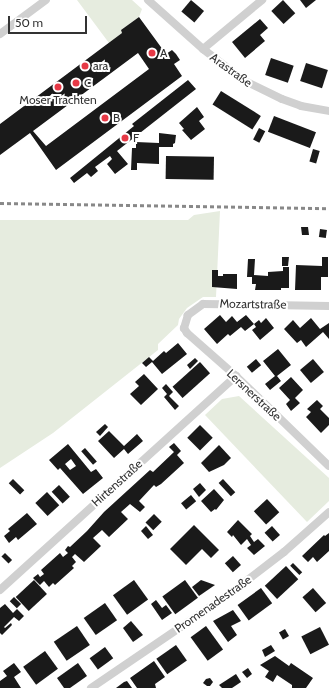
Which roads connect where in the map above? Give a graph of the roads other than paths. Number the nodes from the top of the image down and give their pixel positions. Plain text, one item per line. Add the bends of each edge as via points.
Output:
1 (46, 0) edge
2 (148, 0) edge
3 (262, 0) edge
4 (0, 34) edge
5 (203, 49) junction
6 (329, 111) edge
7 (329, 306) edge
8 (185, 322) joint
9 (236, 376) junction
10 (329, 466) edge
11 (329, 512) edge
12 (0, 590) edge
13 (91, 688) edge

1 - 4 street
2 - 5 street, Arastraße
3 - 5 street
5 - 6 street, Arastraße via 228,70 256,88 301,106
7 - 8 street, Mozartstraße via 203,304 191,312
8 - 9 street, Lersnerstraße via 184,328 187,333
9 - 10 street, Lersnerstraße
9 - 12 street, Hirtenstraße
11 - 13 street, Promenadestraße via 284,552 232,592

